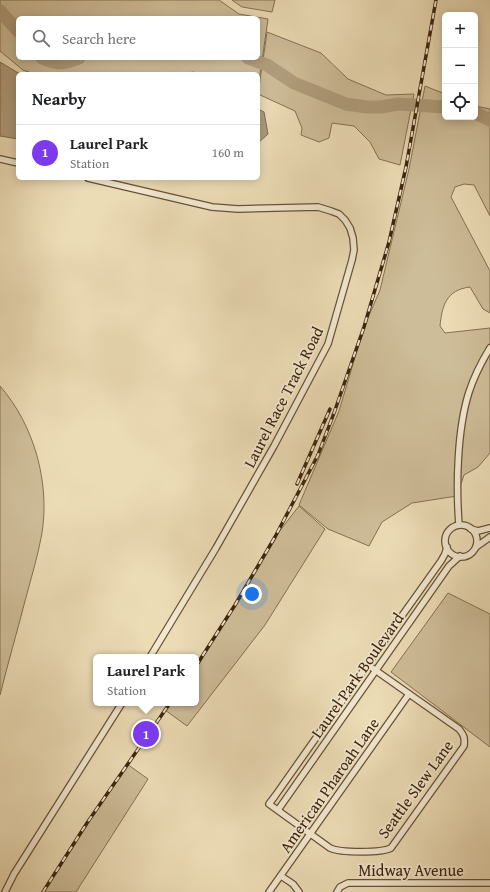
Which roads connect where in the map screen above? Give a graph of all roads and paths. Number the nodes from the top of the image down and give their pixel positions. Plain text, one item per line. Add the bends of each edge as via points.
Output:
1 (0, 159) edge
2 (16, 163) edge
3 (97, 180) edge
4 (490, 348) edge
5 (459, 525) junction
6 (471, 528) junction
7 (490, 528) edge
8 (490, 537) edge
9 (447, 547) junction
10 (475, 547) junction
11 (460, 556) junction
12 (152, 654) edge
13 (368, 665) junction
14 (376, 670) junction
15 (409, 694) junction
16 (120, 706) edge
17 (278, 810) junction
18 (311, 834) junction
19 (281, 876) junction
20 (490, 883) edge
21 (5, 892) edge
22 (269, 892) edge
23 (300, 892) edge
24 (337, 892) edge

1 - 2 street
3 - 12 street, Laurel Race Track Road via 212,207 318,207 339,214 353,238 352,260 328,344 274,446
4 - 5 street via 469,391 464,414 457,496
5 - 6 street
5 - 9 street, Laurel Park Boulevard via 448,532 445,542
6 - 7 street via 478,531
6 - 10 street via 476,537
8 - 10 street, Laurel Park Boulevard
9 - 11 street via 454,555
9 - 13 street, Laurel Park Boulevard via 441,561
10 - 11 street, Laurel Park Boulevard via 468,555
11 - 14 street, Laurel Park Boulevard via 449,566
13 - 14 street, Seattle Slew Lane
13 - 17 street, Laurel Park Boulevard via 269,804
14 - 15 street, Seattle Slew Lane
14 - 17 street, Laurel Park Boulevard
15 - 18 street, American Pharoah Lane
15 - 18 street, Seattle Slew Lane via 459,729 465,738 464,746 391,848 383,851 340,851 330,848
16 - 21 street
17 - 18 street
18 - 19 street, American Pharoah Lane
19 - 22 street, American Pharoah Lane
19 - 23 street
20 - 24 street, Midway Avenue via 348,884 340,887

